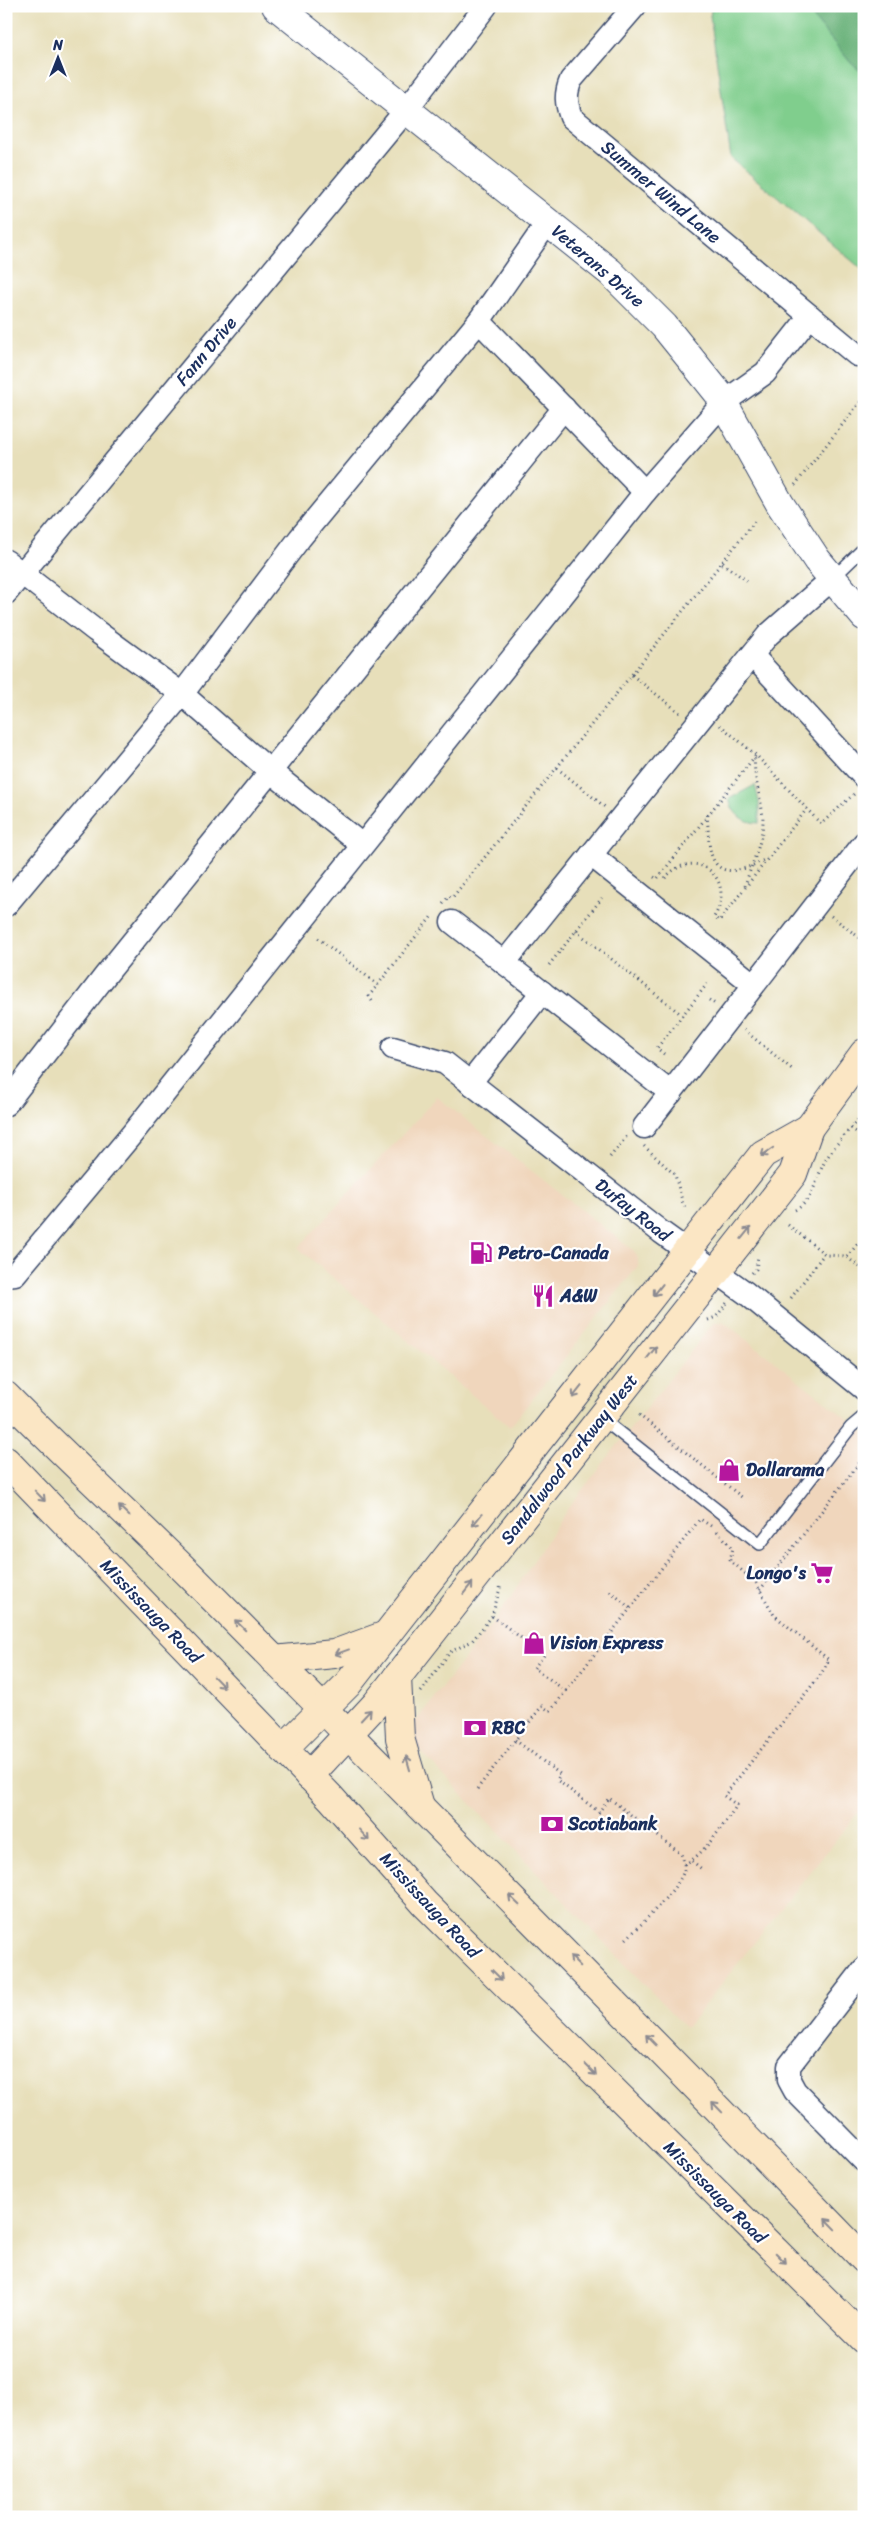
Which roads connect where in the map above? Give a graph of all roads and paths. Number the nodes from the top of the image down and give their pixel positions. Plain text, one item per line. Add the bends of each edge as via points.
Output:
1 (276, 6) edge
2 (486, 6) edge
3 (635, 6) edge
4 (406, 110) junction
5 (548, 222) junction
6 (810, 316) junction
7 (479, 321) junction
8 (857, 355) dead end
9 (864, 397) edge
10 (724, 402) junction
11 (564, 408) junction
12 (645, 492) junction
13 (780, 504) junction
14 (756, 520) dead end
15 (864, 548) edge
16 (722, 562) junction
17 (14, 567) edge
18 (832, 579) junction
19 (750, 583) dead end
20 (6, 593) edge
21 (864, 616) edge
22 (752, 655) junction
23 (632, 674) junction
24 (182, 694) junction
25 (686, 718) dead end
26 (720, 725) dead end
27 (756, 756) junction
28 (557, 768) junction
29 (270, 771) junction
30 (862, 783) edge
31 (806, 810) junction
32 (610, 812) dead end
33 (707, 814) junction
34 (864, 842) edge
35 (362, 845) junction
36 (591, 855) junction
37 (768, 858) junction
38 (717, 864) junction
39 (751, 866) junction
40 (710, 870) junction
41 (650, 874) dead end
42 (665, 878) dead end
43 (744, 888) junction
44 (602, 898) dead end
45 (6, 905) edge
46 (825, 910) dead end
47 (452, 922) dead end
48 (576, 931) junction
49 (318, 938) dead end
50 (864, 941) edge
51 (504, 963) junction
52 (549, 965) dead end
53 (706, 984) dead end
54 (753, 984) junction
55 (378, 985) junction
56 (542, 992) junction
57 (372, 1001) dead end
58 (682, 1015) junction
59 (743, 1029) dead end
60 (393, 1048) dead end
61 (864, 1053) edge
62 (664, 1054) dead end
63 (793, 1070) dead end
64 (470, 1083) junction
65 (670, 1093) junction
66 (6, 1104) edge
67 (809, 1128) junction
68 (852, 1128) dead end
69 (639, 1135) junction
70 (864, 1138) edge
71 (610, 1157) dead end
72 (687, 1210) dead end
73 (788, 1225) dead end
74 (864, 1236) edge
75 (688, 1252) junction
76 (824, 1254) junction
77 (847, 1257) junction
78 (864, 1270) edge
79 (715, 1271) junction
80 (6, 1276) edge
81 (791, 1298) dead end
82 (864, 1389) edge
83 (6, 1396) edge
84 (638, 1415) dead end
85 (864, 1416) edge
86 (600, 1418) junction
87 (864, 1457) edge
88 (6, 1461) edge
89 (743, 1498) dead end
90 (760, 1590) junction
91 (610, 1592) dead end
92 (631, 1609) junction
93 (492, 1616) dead end
94 (387, 1634) junction
95 (274, 1660) junction
96 (397, 1677) junction
97 (566, 1691) junction
98 (322, 1710) junction
99 (348, 1735) junction
100 (515, 1740) junction
101 (283, 1749) junction
102 (309, 1776) junction
103 (477, 1789) dead end
104 (421, 1810) junction
105 (692, 1861) junction
106 (684, 1864) junction
107 (703, 1870) dead end
108 (624, 1941) dead end
109 (864, 1969) edge
110 (864, 2161) edge
111 (864, 2259) edge
112 (864, 2339) edge

1 - 4 street, Veterans Drive
2 - 4 street, Fann Drive
3 - 6 street, Summer Wind Lane via 571,80 565,92 572,117
4 - 5 street, Veterans Drive
4 - 17 street, Fann Drive
5 - 7 street
5 - 10 street, Veterans Drive via 610,272 664,326
6 - 8 street, Summer Wind Lane
6 - 10 street via 765,373
7 - 11 street
7 - 24 street via 300,538
9 - 13 path
10 - 12 street
10 - 13 street, Veterans Drive
11 - 12 street
11 - 29 street
12 - 35 street
13 - 18 street, Veterans Drive
14 - 16 path
15 - 18 lane
16 - 19 path
16 - 23 path
17 - 20 street, Fann Drive
17 - 24 street
18 - 21 street, Veterans Drive
18 - 22 street via 768,635
22 - 30 street
22 - 36 street
23 - 25 path
23 - 28 path
24 - 29 street
24 - 45 street
26 - 27 path
27 - 31 path
27 - 33 path
27 - 39 path via 754,766 763,823
28 - 32 path
28 - 55 path
29 - 35 street
29 - 66 street
30 - 31 path via 821,824
31 - 37 path
33 - 38 path via 708,844
33 - 41 path via 657,880
34 - 54 street
35 - 80 street via 120,1149 15,1274
36 - 51 street
36 - 54 street
37 - 39 path
37 - 43 path
38 - 39 path via 732,871
38 - 40 path
39 - 43 path
40 - 42 path via 686,864 672,870
40 - 43 path via 722,890 720,906 714,917 719,921
44 - 48 path
46 - 50 path
47 - 51 street
48 - 52 path
48 - 58 path
49 - 55 path
51 - 56 street
53 - 58 path
54 - 65 street
55 - 57 path via 369,996
56 - 64 street
56 - 65 street
58 - 62 path via 657,1048
59 - 63 path
60 - 64 street, Dufay Road via 445,1063
61 - 67 main road, Sandalwood Parkway West
64 - 75 street, Dufay Road
65 - 69 street
67 -> 75 main road, Sandalwood Parkway West via 763,1154
79 -> 67 main road, Sandalwood Parkway West via 793,1174
68 - 70 path
69 - 71 path
69 - 72 path via 675,1175
73 - 76 path
74 - 77 path
75 - 79 street, Dufay Road
75 -> 94 main road, Sandalwood Parkway West
76 - 77 path
76 - 81 path
77 - 78 path
79 - 82 street, Dufay Road
86 -> 79 main road, Sandalwood Parkway West
95 -> 83 main road
84 - 89 path
85 - 86 lane via 760,1544
96 -> 86 main road, Sandalwood Parkway West
87 - 90 path
88 -> 101 main road, Mississauga Road
90 - 92 path via 730,1560 733,1548 730,1542 700,1519
90 - 105 path via 774,1615 829,1660 724,1796 737,1805
91 - 92 path
92 - 97 path
93 - 97 path via 544,1655 534,1668
94 -> 95 main road via 334,1654
94 - 98 main road, Sandalwood Parkway West via 347,1685
95 - 98 main road
99 -> 96 main road, Sandalwood Parkway West
104 -> 96 main road via 400,1738
97 - 100 path via 550,1711 542,1706
98 - 99 main road
98 - 101 main road, Sandalwood Parkway West
99 - 102 main road, Sandalwood Parkway West
99 - 104 main road
100 - 103 path
100 - 106 path via 560,1774 557,1780 599,1812 609,1798 681,1854
101 - 102 main road, Mississauga Road
102 -> 112 main road, Mississauga Road via 425,1904
111 -> 104 main road via 602,1988
105 - 106 path
105 - 107 path
106 - 108 path via 682,1876 644,1923
109 - 110 street via 789,2066 789,2080 794,2091

